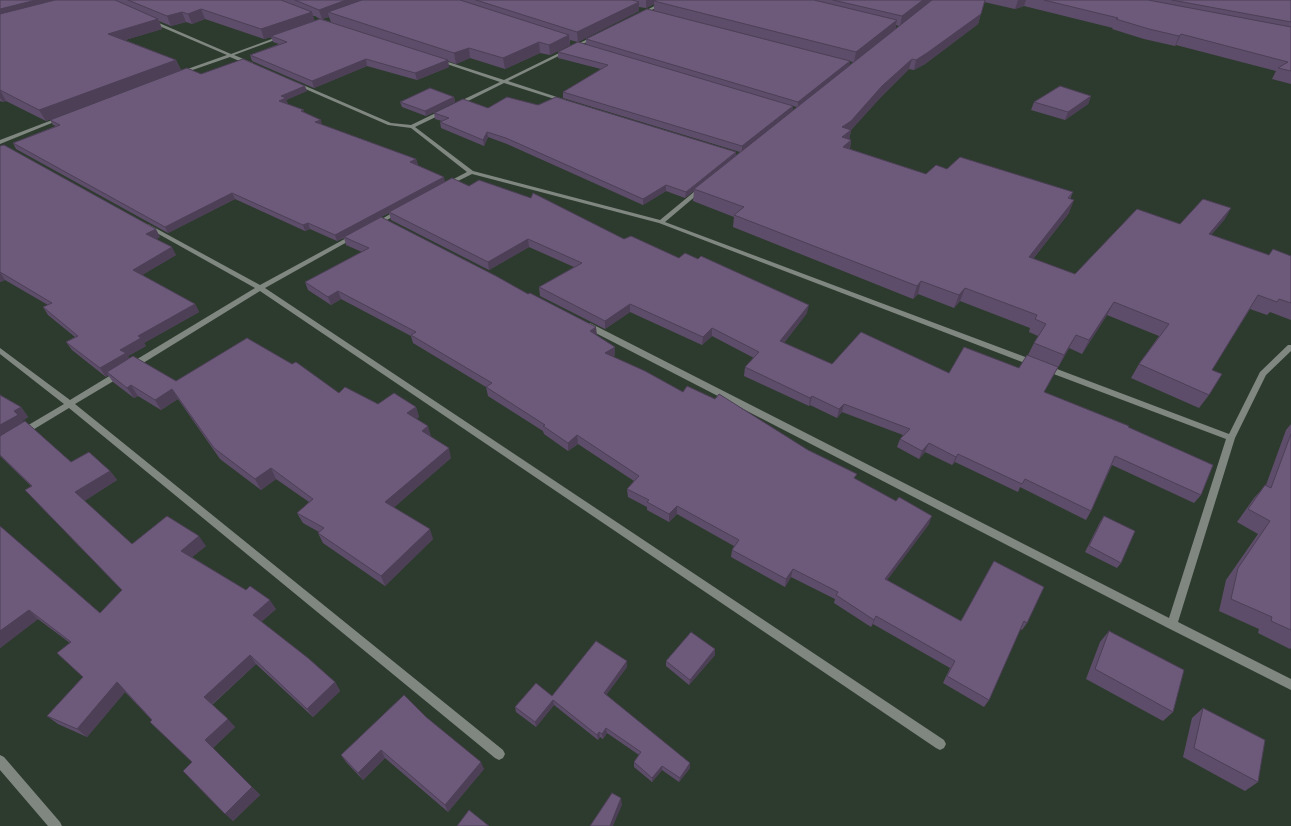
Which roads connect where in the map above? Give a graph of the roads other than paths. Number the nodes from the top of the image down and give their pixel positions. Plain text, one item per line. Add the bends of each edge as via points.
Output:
1 (669, 0) edge
2 (640, 9) edge
3 (647, 11) junction
4 (654, 13) edge
5 (145, 18) edge
6 (633, 18) edge
7 (287, 35) edge
8 (598, 35) edge
9 (570, 43) edge
10 (578, 45) junction
11 (586, 47) edge
12 (230, 55) junction
13 (435, 60) edge
14 (259, 67) edge
15 (178, 74) edge
16 (288, 80) edge
17 (502, 82) junction
18 (570, 103) edge
19 (454, 106) edge
20 (446, 110) edge
21 (67, 116) edge
22 (412, 127) junction
23 (2, 145) edge
24 (471, 172) junction
25 (707, 184) edge
26 (437, 190) edge
27 (403, 209) edge
28 (137, 220) edge
29 (661, 222) junction
30 (370, 228) edge
31 (363, 232) edge
32 (260, 288) junction
33 (580, 322) edge
34 (1291, 347) edge
35 (0, 350) edge
36 (70, 404) junction
37 (19, 434) edge
38 (1231, 438) junction
39 (1172, 625) junction
40 (1291, 685) edge
41 (940, 744) dead end
42 (499, 754) dead end
43 (0, 761) edge
44 (56, 826) edge

1 - 3 street
2 - 3 street
3 - 4 street
3 - 6 street
5 - 12 street
7 - 12 street
8 - 10 street
9 - 10 street
10 - 11 street
10 - 17 street
12 - 14 street
12 - 15 street
13 - 17 street
16 - 22 street via 390,124
17 - 18 street
17 - 19 street
20 - 22 street
21 - 23 street
22 - 24 street
24 - 26 street
24 - 29 street
25 - 29 street
27 - 30 street via 387,222
28 - 32 street
29 - 38 street
31 - 32 street
32 - 36 street
32 - 41 street
33 - 39 street
34 - 38 street via 1263,374
35 - 36 street
36 - 37 street
36 - 42 street
38 - 39 street
39 - 40 street
43 - 44 street

